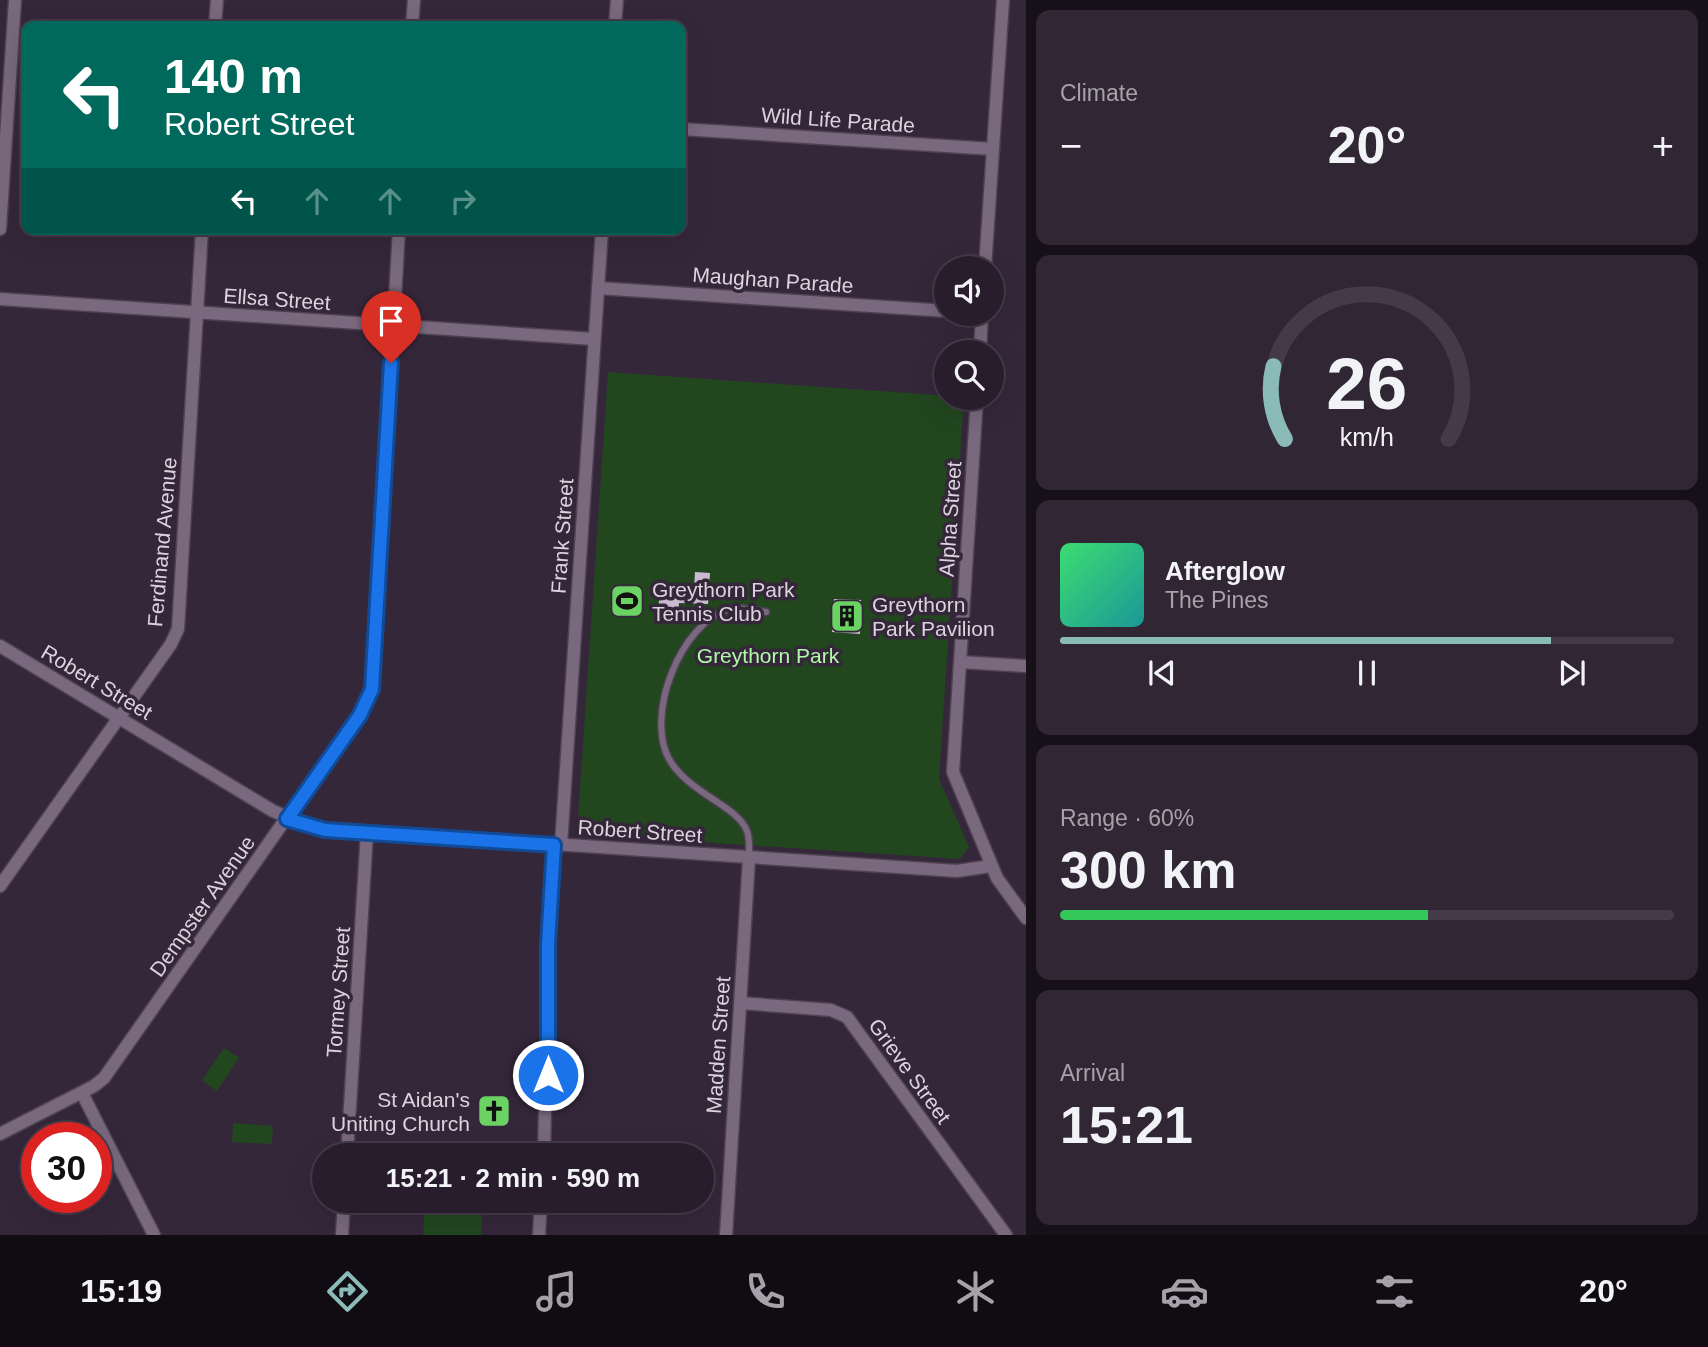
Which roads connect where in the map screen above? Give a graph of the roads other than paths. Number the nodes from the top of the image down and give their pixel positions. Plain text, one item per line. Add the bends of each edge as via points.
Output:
1 (15, 0) edge
2 (217, 0) edge
3 (414, 0) edge
4 (617, 0) edge
5 (1003, 0) edge
6 (215, 21) edge
7 (412, 21) edge
8 (615, 21) edge
9 (686, 129) edge
10 (993, 149) junction
11 (0, 229) edge
12 (202, 235) edge
13 (400, 235) edge
14 (602, 235) edge
15 (986, 256) edge
16 (598, 288) junction
17 (0, 299) edge
18 (934, 310) edge
19 (196, 312) junction
20 (393, 326) junction
21 (594, 339) junction
22 (976, 410) edge
23 (766, 612) dead end
24 (0, 646) edge
25 (960, 662) junction
26 (1026, 666) edge
27 (119, 717) junction
28 (287, 819) junction
29 (367, 832) junction
30 (558, 845) junction
31 (749, 858) junction
32 (991, 866) junction
33 (0, 886) edge
34 (1026, 918) edge
35 (740, 1003) junction
36 (82, 1093) junction
37 (0, 1134) edge
38 (348, 1143) edge
39 (545, 1143) edge
40 (343, 1213) edge
41 (540, 1213) edge
42 (154, 1235) edge
43 (342, 1235) edge
44 (539, 1235) edge
45 (726, 1235) edge
46 (1006, 1235) edge

1 - 11 street
2 - 6 street
3 - 7 street
4 - 8 street
5 - 10 street
9 - 10 street, Wild Life Parade
10 - 15 street
12 - 19 street, Ferdinand Avenue
13 - 20 street, Dempster Avenue
14 - 16 street, Frank Street
16 - 18 street, Maughan Parade
16 - 21 street, Frank Street
17 - 19 street, Ellsa Street
19 - 20 street, Ellsa Street
19 - 27 street, Ferdinand Avenue via 180,619 171,644
20 - 21 street, Ellsa Street
20 - 28 street, Dempster Avenue via 372,689 360,715
21 - 30 street, Frank Street
22 - 25 street, Alpha Street
23 - 31 lane via 732,608 719,613 694,636 677,656 661,716 664,745 672,764 694,789 739,819 747,831
24 - 27 street, Robert Street
25 - 26 street
25 - 32 street, Alpha Street via 954,779
27 - 28 street, Robert Street
27 - 33 street, Ferdinand Avenue
28 - 29 street, Robert Street via 315,828
28 - 36 street, Dempster Avenue via 104,1078
29 - 30 street, Robert Street
29 - 38 street, Tormey Street
30 - 31 street, Robert Street
30 - 39 street, Frank Street via 548,944
31 - 32 street, Robert Street via 957,871
31 - 35 street, Madden Street
32 - 34 street, Alpha Street
35 - 45 street, Madden Street
35 - 46 street, Grieve Street via 831,1010 847,1017
36 - 37 street, Dempster Avenue
36 - 42 street
40 - 43 street
41 - 44 street

